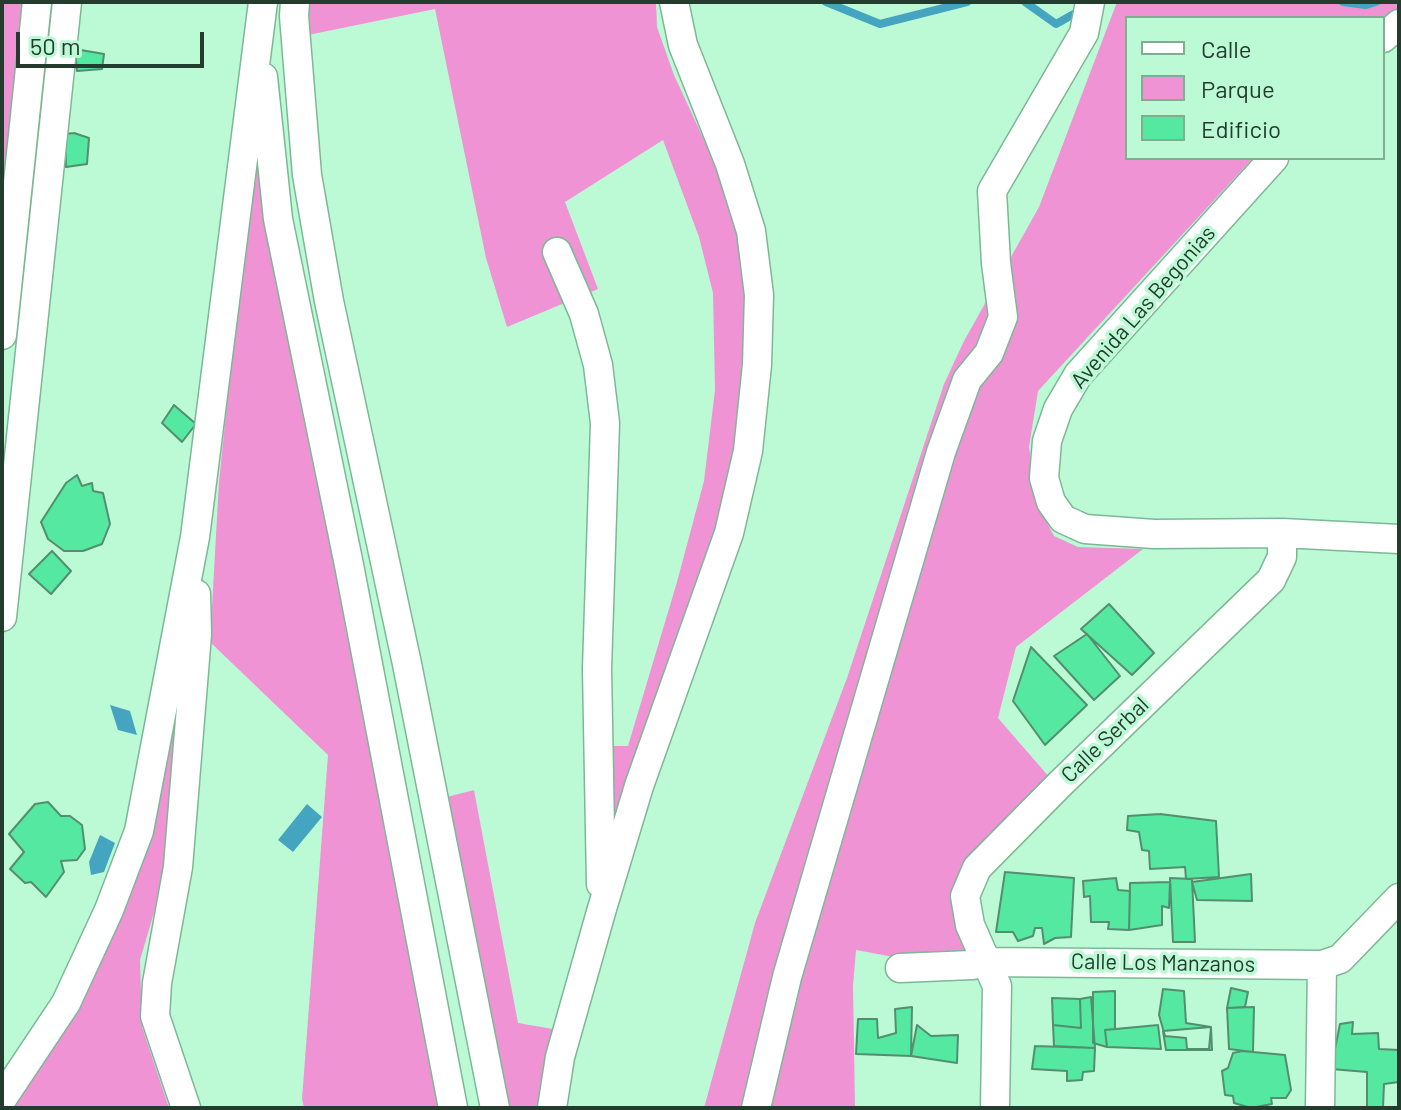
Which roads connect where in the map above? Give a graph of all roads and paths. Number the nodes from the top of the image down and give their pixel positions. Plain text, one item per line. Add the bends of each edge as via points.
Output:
1 (37, 2) edge
2 (67, 2) edge
3 (263, 2) edge
4 (295, 2) edge
5 (674, 2) edge
6 (1090, 2) edge
7 (259, 41) junction
8 (1272, 160) edge
9 (557, 252) dead end
10 (2, 335) edge
11 (1282, 533) junction
12 (195, 537) junction
13 (1399, 539) edge
14 (2, 617) edge
15 (1399, 898) edge
16 (601, 912) junction
17 (986, 962) junction
18 (1322, 965) junction
19 (900, 968) dead end
20 (2, 1099) edge
21 (186, 1108) edge
22 (453, 1108) edge
23 (495, 1108) edge
24 (552, 1108) edge
25 (756, 1108) edge
26 (995, 1108) edge
27 (1320, 1108) edge

1 - 10 street
2 - 14 street
3 - 7 street
4 - 23 street via 307,175 329,301
5 - 16 street via 683,45 751,231 759,295 757,365 748,451 729,533 639,786
6 - 25 street via 1084,33 992,191 1003,317 989,353 967,380 941,452 787,977
7 - 12 street
7 - 22 street via 278,219
8 - 11 street, Avenida Las Begonias via 1078,375 1047,441 1044,478 1063,519 1085,529
9 - 16 street via 584,314 598,365 605,423 597,669
11 - 13 street, Avenida Las Begonias
11 - 17 street, Calle Serbal via 1282,557 1271,580 977,868 965,896 970,925
12 - 20 street via 139,831 66,1003
12 - 21 street via 197,634 179,852 155,1016
15 - 18 street via 1340,959
16 - 24 street via 560,1057
17 - 18 street, Calle Los Manzanos
17 - 19 street, Calle Los Manzanos
17 - 26 street, Calle Serbal via 997,986
18 - 27 street

